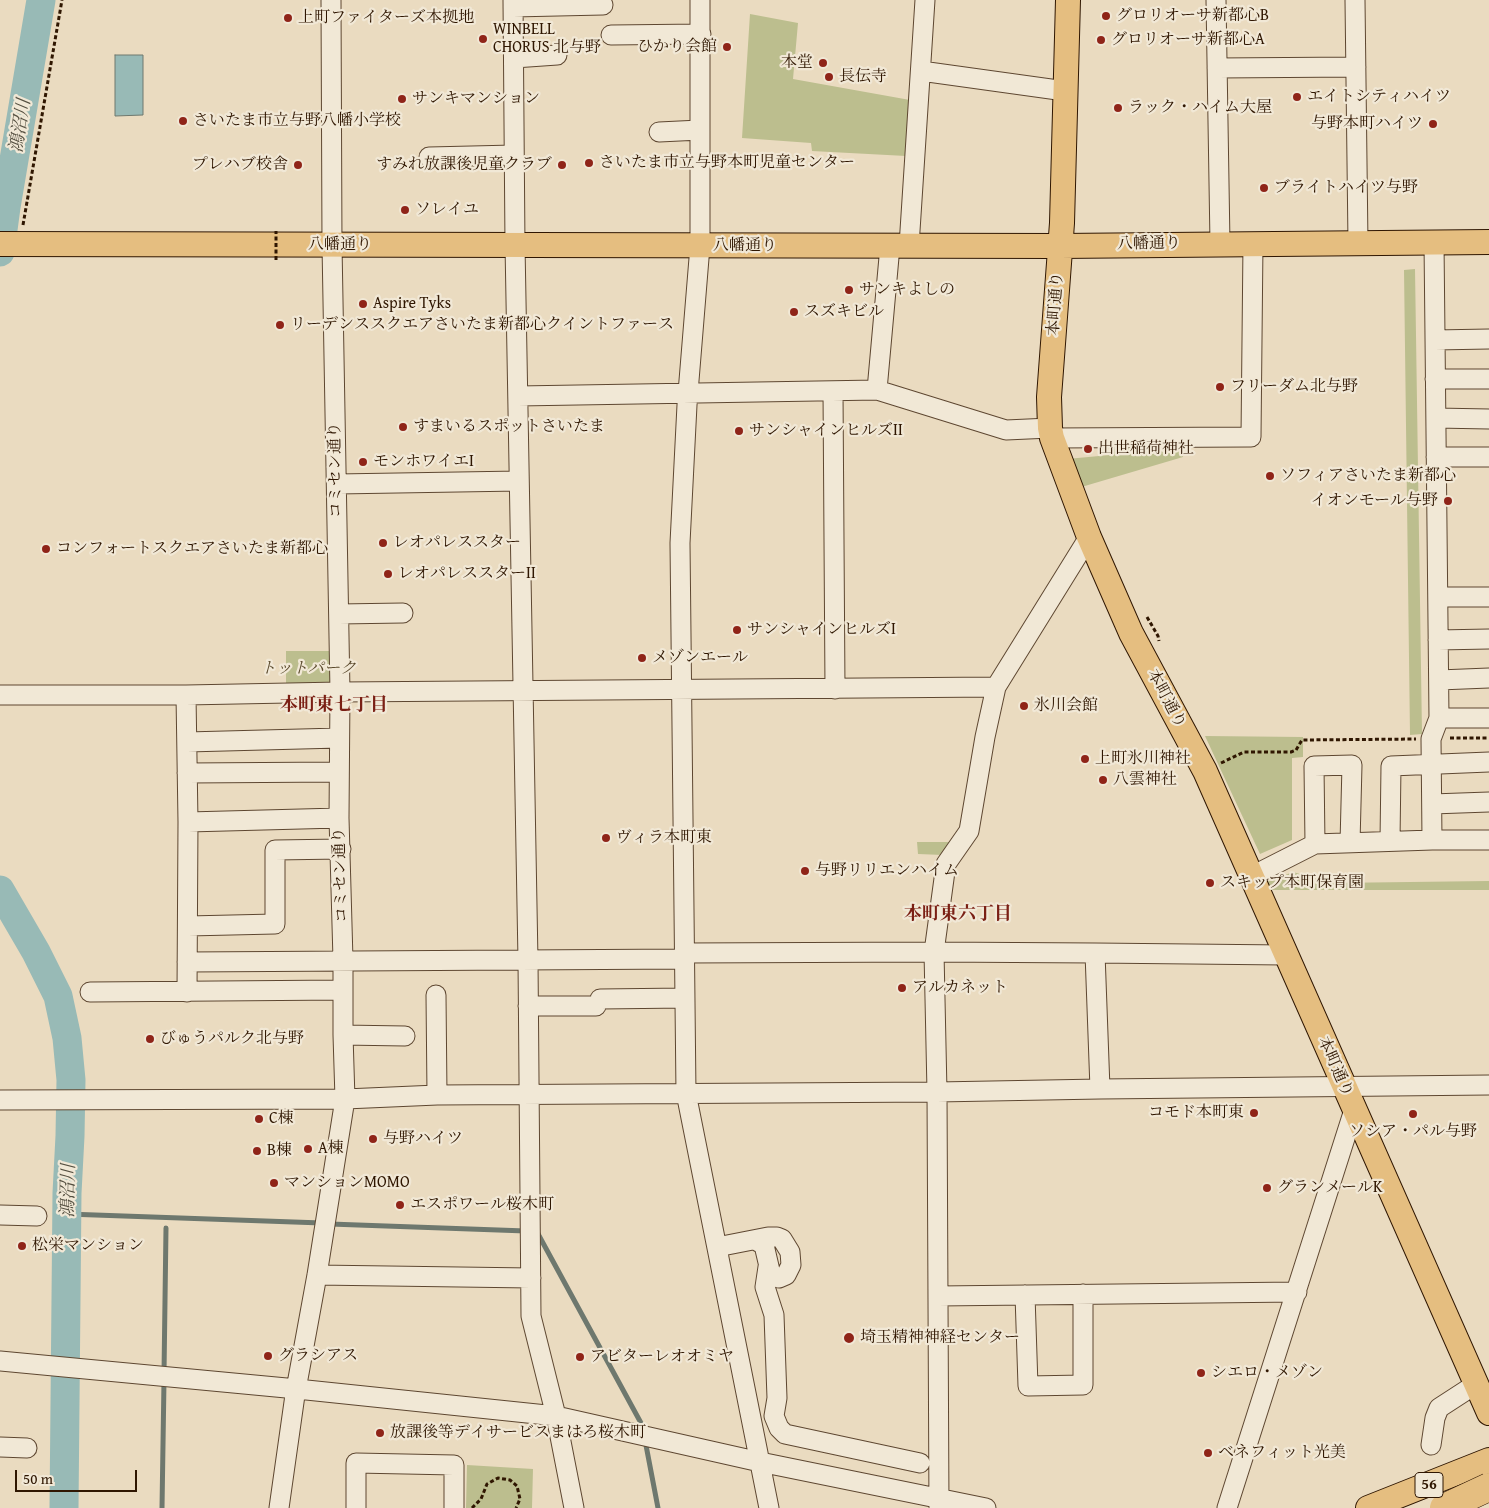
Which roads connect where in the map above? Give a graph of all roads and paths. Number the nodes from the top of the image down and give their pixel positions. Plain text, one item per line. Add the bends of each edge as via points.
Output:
1 (62, 0) edge
2 (331, 0) edge
3 (700, 0) edge
4 (925, 0) edge
5 (1068, 0) edge
6 (1216, 0) edge
7 (1355, 0) edge
8 (513, 4) edge
9 (603, 5) dead end
10 (701, 34) junction
11 (611, 35) dead end
12 (557, 55) dead end
13 (514, 58) junction
14 (1356, 67) junction
15 (1217, 68) junction
16 (920, 71) junction
17 (1066, 91) junction
18 (700, 130) junction
19 (659, 132) dead end
20 (514, 156) junction
21 (429, 157) dead end
22 (276, 231) dead end
23 (14, 238) edge
24 (1434, 242) junction
25 (1489, 242) edge
26 (1220, 243) junction
27 (1253, 243) junction
28 (1358, 243) junction
29 (332, 245) junction
30 (515, 245) junction
31 (700, 246) junction
32 (899, 246) junction
33 (1060, 246) junction
34 (276, 260) dead end
35 (1489, 339) edge
36 (1435, 340) junction
37 (1435, 379) junction
38 (1489, 379) edge
39 (877, 390) junction
40 (833, 392) junction
41 (688, 395) junction
42 (518, 396) junction
43 (1436, 418) junction
44 (1489, 419) edge
45 (1051, 433) junction
46 (1489, 456) edge
47 (1436, 457) junction
48 (519, 482) junction
49 (337, 484) junction
50 (1089, 537) junction
51 (1438, 597) junction
52 (1489, 598) edge
53 (403, 613) dead end
54 (339, 614) junction
55 (1489, 639) edge
56 (1438, 640) junction
57 (1489, 678) edge
58 (1439, 680) junction
59 (996, 687) junction
60 (835, 689) junction
61 (682, 690) junction
62 (522, 691) junction
63 (340, 692) junction
64 (0, 695) edge
65 (186, 695) junction
66 (1439, 718) junction
67 (1489, 718) edge
68 (339, 738) junction
69 (1489, 738) edge
70 (1431, 739) junction
71 (187, 742) junction
72 (1489, 762) edge
73 (1431, 765) junction
74 (1205, 771) junction
75 (339, 772) junction
76 (188, 773) junction
77 (1489, 802) edge
78 (1432, 804) junction
79 (339, 818) junction
80 (188, 822) junction
81 (1432, 840) junction
82 (1489, 840) edge
83 (1390, 841) junction
84 (1350, 843) junction
85 (1315, 844) junction
86 (341, 848) junction
87 (1252, 876) junction
88 (188, 926) junction
89 (934, 952) junction
90 (1095, 954) junction
91 (1285, 955) junction
92 (684, 956) junction
93 (343, 960) junction
94 (528, 960) junction
95 (188, 962) junction
96 (344, 990) junction
97 (90, 992) dead end
98 (187, 992) junction
99 (436, 996) dead end
100 (685, 998) junction
101 (528, 1006) junction
102 (343, 1035) junction
103 (405, 1036) dead end
104 (1489, 1085) edge
105 (1344, 1086) junction
106 (1100, 1089) junction
107 (937, 1092) junction
108 (686, 1093) junction
109 (529, 1094) junction
110 (437, 1095) junction
111 (344, 1099) junction
112 (0, 1100) edge
113 (1354, 1110) junction
114 (0, 1215) edge
115 (37, 1216) dead end
116 (755, 1240) junction
117 (717, 1247) junction
118 (768, 1267) junction
119 (786, 1274) junction
120 (317, 1275) junction
121 (531, 1278) junction
122 (1297, 1292) junction
123 (1083, 1294) junction
124 (1025, 1295) junction
125 (938, 1296) junction
126 (774, 1316) junction
127 (0, 1361) edge
128 (1476, 1384) junction
129 (297, 1389) junction
130 (1489, 1413) edge
131 (556, 1416) junction
132 (1431, 1445) dead end
133 (0, 1447) edge
134 (27, 1448) dead end
135 (1489, 1460) edge
136 (760, 1462) junction
137 (920, 1463) dead end
138 (1489, 1487) edge
139 (939, 1503) edge
140 (279, 1508) edge
141 (356, 1508) edge
142 (454, 1508) edge
143 (472, 1508) edge
144 (516, 1508) edge
145 (574, 1508) edge
146 (769, 1508) edge
147 (986, 1508) edge
148 (1227, 1508) edge
149 (1368, 1508) edge
150 (1444, 1508) edge

1 - 23 path
2 - 29 street, コミセン通り
3 - 10 street
4 - 16 street
5 - 17 main road, 本町通り
6 - 15 street
7 - 14 street
8 - 9 street
8 - 13 street
10 - 11 street
10 - 18 street
12 - 13 street
13 - 20 street
14 - 15 street
14 - 28 street
15 - 26 street
16 - 17 street
16 - 32 street
17 - 33 main road, 本町通り
18 - 19 street
18 - 31 street
20 - 21 street
20 - 30 street
22 - 34 path, bridge
23 - 29 main road, 八幡通り
24 - 25 main road, 八幡通り
24 - 28 main road, 八幡通り
24 - 36 street
26 - 27 main road, 八幡通り
26 - 33 main road, 八幡通り
27 - 28 main road, 八幡通り
27 - 45 street via 1250,437
29 - 30 main road, 八幡通り
29 - 49 street, コミセン通り
30 - 31 main road, 八幡通り
30 - 42 street
31 - 32 main road, 八幡通り
31 - 41 street
32 - 33 main road, 八幡通り
32 - 39 street
33 - 45 main road, 本町通り via 1050,397
35 - 36 street
36 - 37 street
37 - 38 street
37 - 43 street
39 - 40 street
39 - 45 street via 1006,430
40 - 41 street
40 - 60 street
41 - 42 street
41 - 61 street via 680,542
42 - 48 street
43 - 44 street
43 - 47 street
45 - 50 main road, 本町通り
46 - 47 street
47 - 51 street
48 - 49 street
48 - 62 street
49 - 54 street, コミセン通り
50 - 59 street
50 - 74 main road, 本町通り via 1131,633
51 - 52 street
51 - 56 street
53 - 54 street
54 - 63 street, コミセン通り
55 - 56 street
56 - 58 street
57 - 58 street
58 - 66 street
59 - 60 street
59 - 89 street via 984,737 969,831 946,864
60 - 61 street
61 - 62 street
61 - 92 street
62 - 63 street
62 - 94 street
63 - 65 street
63 - 68 street, コミセン通り
64 - 65 street
65 - 71 street
66 - 67 street
66 - 70 street
68 - 71 street
68 - 75 street, コミセン通り
69 - 70 path
70 - 73 street
70 - 74 path via 1302,740 1291,752 1244,752
71 - 76 street
72 - 73 street
73 - 78 street
73 - 83 street via 1391,766
74 - 87 main road, 本町通り
75 - 76 street
75 - 79 street, コミセン通り
76 - 80 street
77 - 78 street
78 - 81 street
79 - 80 street
79 - 86 street, コミセン通り
80 - 88 street
81 - 82 street
81 - 83 street
83 - 84 street
84 - 85 street
84 - 85 street via 1352,765 1314,766
85 - 87 street
86 - 88 street via 275,850 275,924
86 - 93 street, コミセン通り
87 - 91 main road, 本町通り
88 - 95 street
89 - 90 street
89 - 92 street
89 - 107 street
90 - 91 street
90 - 106 street
91 - 105 main road, 本町通り
92 - 94 street
92 - 100 street
93 - 94 street
93 - 95 street
93 - 96 street, コミセン通り
94 - 101 street
95 - 98 street
96 - 98 street
96 - 102 street, コミセン通り
97 - 98 street
99 - 110 street
100 - 101 street
100 - 108 street
101 - 109 street
102 - 103 street
102 - 111 street, コミセン通り
104 - 105 street
105 - 106 street
105 - 113 main road, 本町通り
106 - 107 street
107 - 108 street
107 - 125 street
108 - 109 street
108 - 117 street
109 - 110 street
109 - 121 street
110 - 111 street
111 - 112 street
111 - 120 street, コミセン通り
113 - 122 street
113 - 128 main road, 本町通り
114 - 115 street
116 - 117 street
116 - 118 street via 764,1245
116 - 119 street via 773,1236 782,1239 791,1259
117 - 136 street
118 - 119 street via 775,1278
118 - 126 street via 765,1287
119 - 126 street
120 - 121 street
120 - 129 street, コミセン通り
121 - 131 street via 531,1316
122 - 123 street
122 - 148 street
123 - 124 street
123 - 124 street via 1083,1385 1028,1386
124 - 125 street
125 - 139 street
126 - 137 street via 777,1398 774,1416 785,1434
127 - 129 street
128 - 130 main road, 本町通り
128 - 132 street via 1439,1408
129 - 131 street
129 - 140 street, コミセン通り
131 - 136 street
131 - 145 street
133 - 134 street
135 - 149 main road, 56
136 - 139 street
136 - 146 street
138 - 150 highway, bridge
139 - 147 street
141 - 142 street via 356,1463 454,1465
143 - 144 path via 487,1484 498,1478 510,1480 517,1486 520,1499

